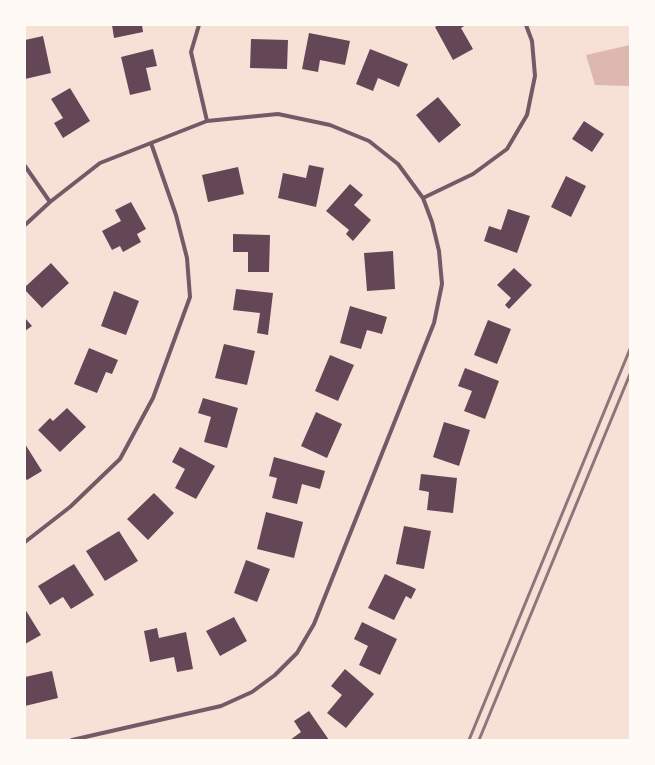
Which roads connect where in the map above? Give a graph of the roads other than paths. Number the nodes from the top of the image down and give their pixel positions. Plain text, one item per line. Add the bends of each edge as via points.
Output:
1 (199, 25) edge
2 (526, 25) edge
3 (207, 121) junction
4 (151, 143) junction
5 (25, 166) edge
6 (423, 198) junction
7 (50, 202) junction
8 (25, 225) edge
9 (25, 542) edge
10 (78, 739) edge
11 (72, 740) edge

1 - 3 street via 191,52
2 - 6 street via 532,41 536,76 527,115 507,149 473,174
3 - 4 street
3 - 6 street via 278,114 330,125 369,141 398,164
4 - 7 street via 100,163
4 - 9 street via 176,215 187,258 190,297 153,398 120,459 70,507
5 - 7 street
6 - 10 street via 439,251 442,284 434,322 314,624 297,653 275,675 252,692 221,706
7 - 8 street
10 - 11 street

